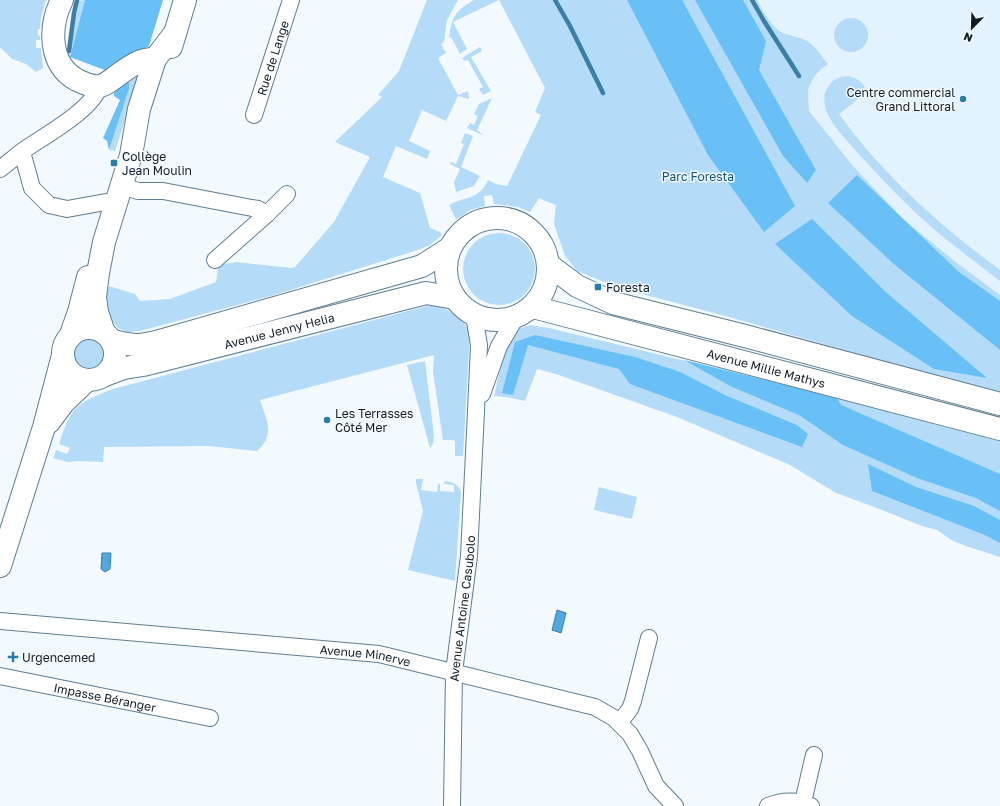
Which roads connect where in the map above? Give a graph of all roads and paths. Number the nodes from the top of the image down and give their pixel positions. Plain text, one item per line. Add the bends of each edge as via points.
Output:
1 (62, 0) edge
2 (185, 0) edge
3 (291, 0) edge
4 (175, 33) junction
5 (155, 59) junction
6 (99, 86) junction
7 (159, 86) junction
8 (254, 115) dead end
9 (22, 152) junction
10 (131, 155) junction
11 (0, 169) edge
12 (120, 193) junction
13 (287, 194) dead end
14 (267, 214) junction
15 (104, 242) junction
16 (450, 248) junction
17 (215, 260) dead end
18 (549, 265) junction
19 (455, 298) junction
20 (524, 312) junction
21 (474, 315) junction
22 (108, 337) junction
23 (66, 346) junction
24 (96, 377) junction
25 (1000, 404) edge
26 (476, 411) junction
27 (44, 427) junction
28 (1000, 429) edge
29 (0, 566) edge
30 (0, 621) edge
31 (649, 638) dead end
32 (454, 672) junction
33 (0, 676) edge
34 (210, 718) dead end
35 (619, 723) junction
36 (814, 755) dead end
37 (807, 804) edge
38 (452, 806) edge
39 (676, 806) edge
40 (768, 806) edge

1 - 6 street via 58,7 53,37 58,61 72,77
2 - 4 street
3 - 8 street, Rue de Lange
4 - 5 street
4 - 7 street
5 - 6 street via 138,61
5 - 7 street via 160,69
5 - 10 street via 139,109
6 - 9 street via 96,94 80,111
7 - 10 street via 151,112
9 - 11 street
9 - 12 street via 32,188 49,205 67,209
10 - 12 street
12 - 14 street via 168,192 258,209
12 - 15 street
13 - 14 street
14 - 17 street
15 - 22 street via 95,297 97,312
15 - 23 street via 90,270 79,312
16 - 18 street via 464,229 478,221 508,219 523,224 536,235 545,249
16 - 19 street via 446,265 447,276
16 - 22 street, Avenue Jenny Helia via 422,266 142,346 126,345
18 - 20 street via 548,280 542,295
18 - 25 street, Avenue Millie Mathys via 577,286 613,303
19 - 21 street via 463,308
19 - 24 street, Avenue Jenny Helia via 426,293
20 - 21 street via 502,320 488,320
20 - 26 street, Avenue Antoine Casubolo via 498,346
20 - 28 street, Avenue Millie Mathys
21 - 26 street, Avenue Antoine Casubolo via 479,345
22 - 23 street via 96,329 86,328 77,331
22 - 24 street via 115,349 115,358 112,367
23 - 24 street via 65,364 70,372 78,378
23 - 27 street
24 - 27 street via 64,402
26 - 32 street, Avenue Antoine Casubolo via 469,556
27 - 29 street
30 - 32 street, Avenue Minerve via 379,654
31 - 35 street via 633,701
32 - 35 street, Avenue Minerve via 595,707
32 - 38 street, Avenue Antoine Casubolo
33 - 34 street, Impasse Béranger
35 - 39 street, Avenue Minerve via 635,742 656,786
36 - 37 street
37 - 40 street via 786,802

